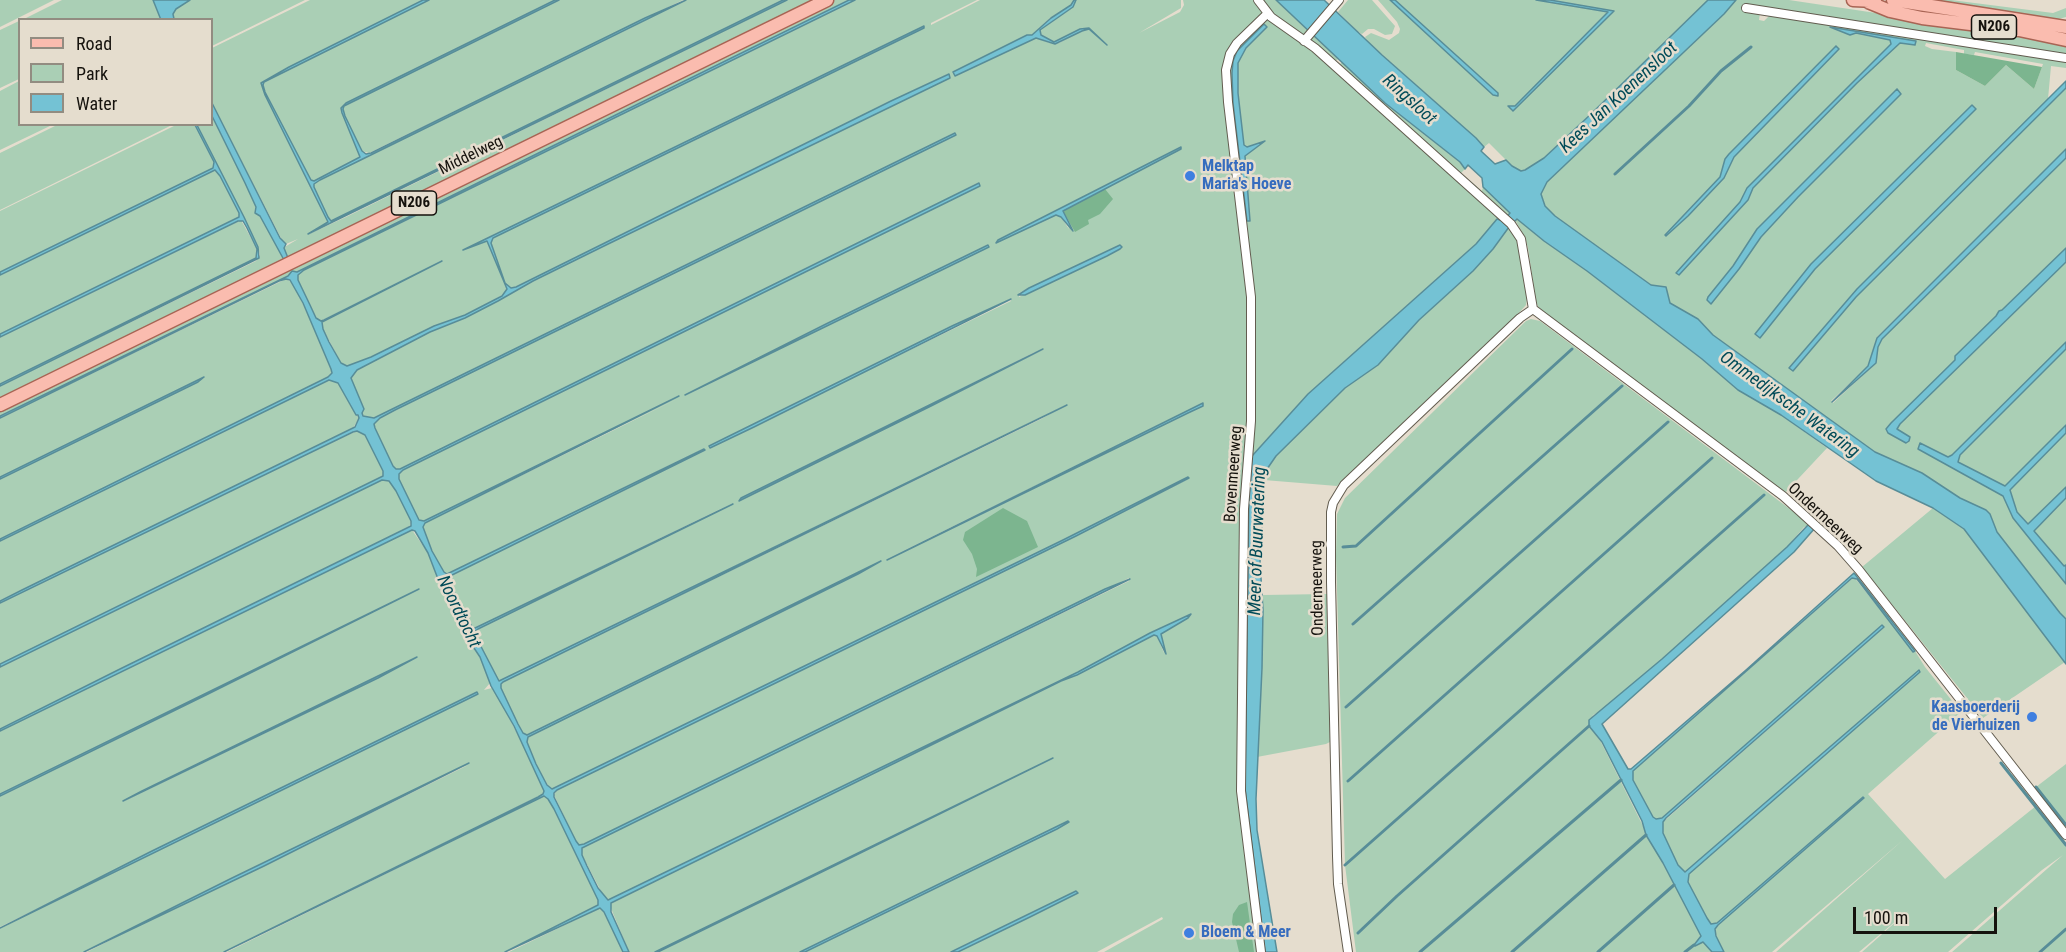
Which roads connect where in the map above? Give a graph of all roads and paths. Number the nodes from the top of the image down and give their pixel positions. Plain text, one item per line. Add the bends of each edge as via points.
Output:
1 (827, 0) edge
2 (1258, 0) edge
3 (1853, 0) edge
4 (1885, 0) edge
5 (1893, 0) edge
6 (1868, 2) junction
7 (1337, 3) edge
8 (1746, 8) dead end
9 (1268, 14) junction
10 (2066, 27) edge
11 (2066, 40) edge
12 (1304, 41) junction
13 (2066, 58) edge
14 (1533, 309) junction
15 (0, 405) edge
16 (2066, 835) edge
17 (1261, 952) edge
18 (1348, 952) edge

1 - 15 main road, Middelweg / N206
2 - 9 street
3 - 6 main road, N206
4 - 6 main road, N206
5 - 10 main road, N206
6 - 11 main road, N206 via 1922,18
7 - 12 street
8 - 13 street
9 - 12 street
9 - 17 street, Bovenmeerweg via 1237,43 1226,70 1251,297 1241,791
12 - 14 street via 1509,221 1521,239
14 - 16 street, Ondermeerweg via 1783,496 1838,546
14 - 18 street, Ondermeerweg via 1344,485 1333,503 1336,856

